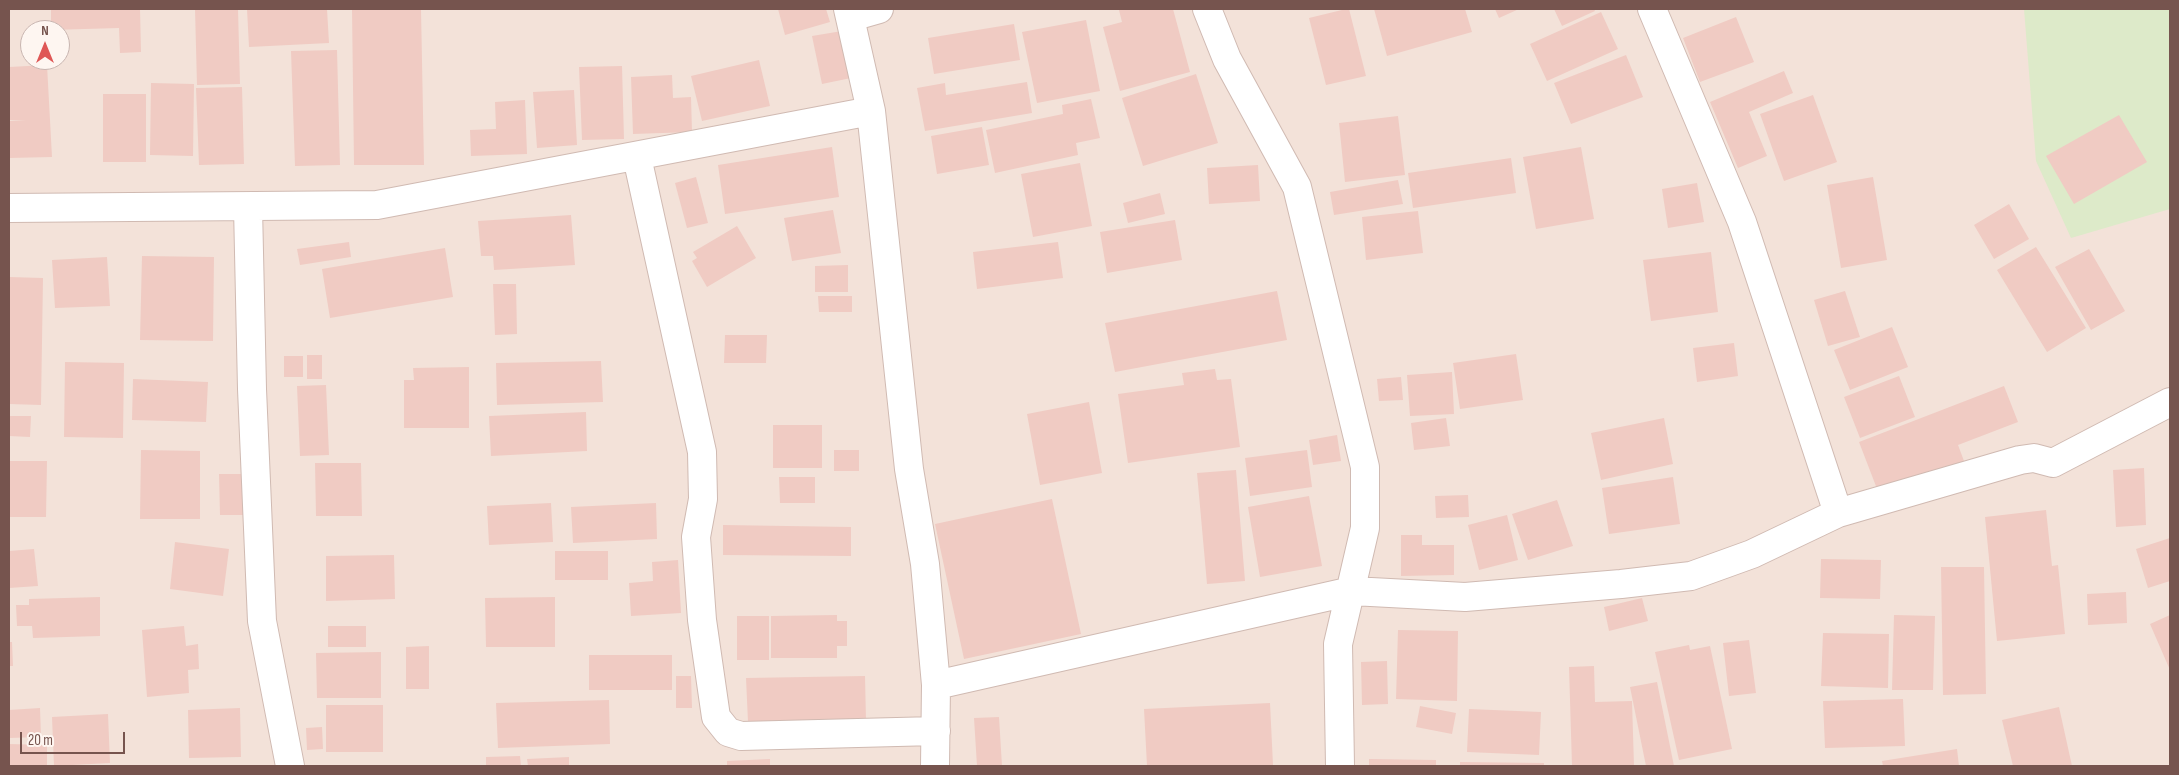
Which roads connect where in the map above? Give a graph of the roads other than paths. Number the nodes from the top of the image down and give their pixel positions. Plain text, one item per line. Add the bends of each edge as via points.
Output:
1 (879, 9) edge
2 (1207, 9) edge
3 (1652, 9) edge
4 (850, 13) edge
5 (871, 111) junction
6 (637, 156) junction
7 (248, 207) junction
8 (9, 208) edge
9 (2170, 402) edge
10 (1838, 513) junction
11 (1352, 591) junction
12 (936, 685) junction
13 (936, 731) junction
14 (290, 766) edge
15 (935, 766) edge
16 (1340, 766) edge

1 - 4 street
2 - 11 street via 1226,59 1297,187 1365,467 1365,528
3 - 10 street via 1742,222
4 - 5 street
5 - 6 street
5 - 12 street via 909,469 925,564
6 - 7 street via 377,206
6 - 13 street via 702,452 703,499 696,537 702,620 716,717 728,732 741,736
7 - 8 street
7 - 14 street via 262,621
9 - 10 street via 2053,463 2034,458 2020,460
10 - 11 street via 1752,554 1691,576 1465,597
11 - 12 street
11 - 16 street via 1338,644
12 - 13 street
13 - 15 street

